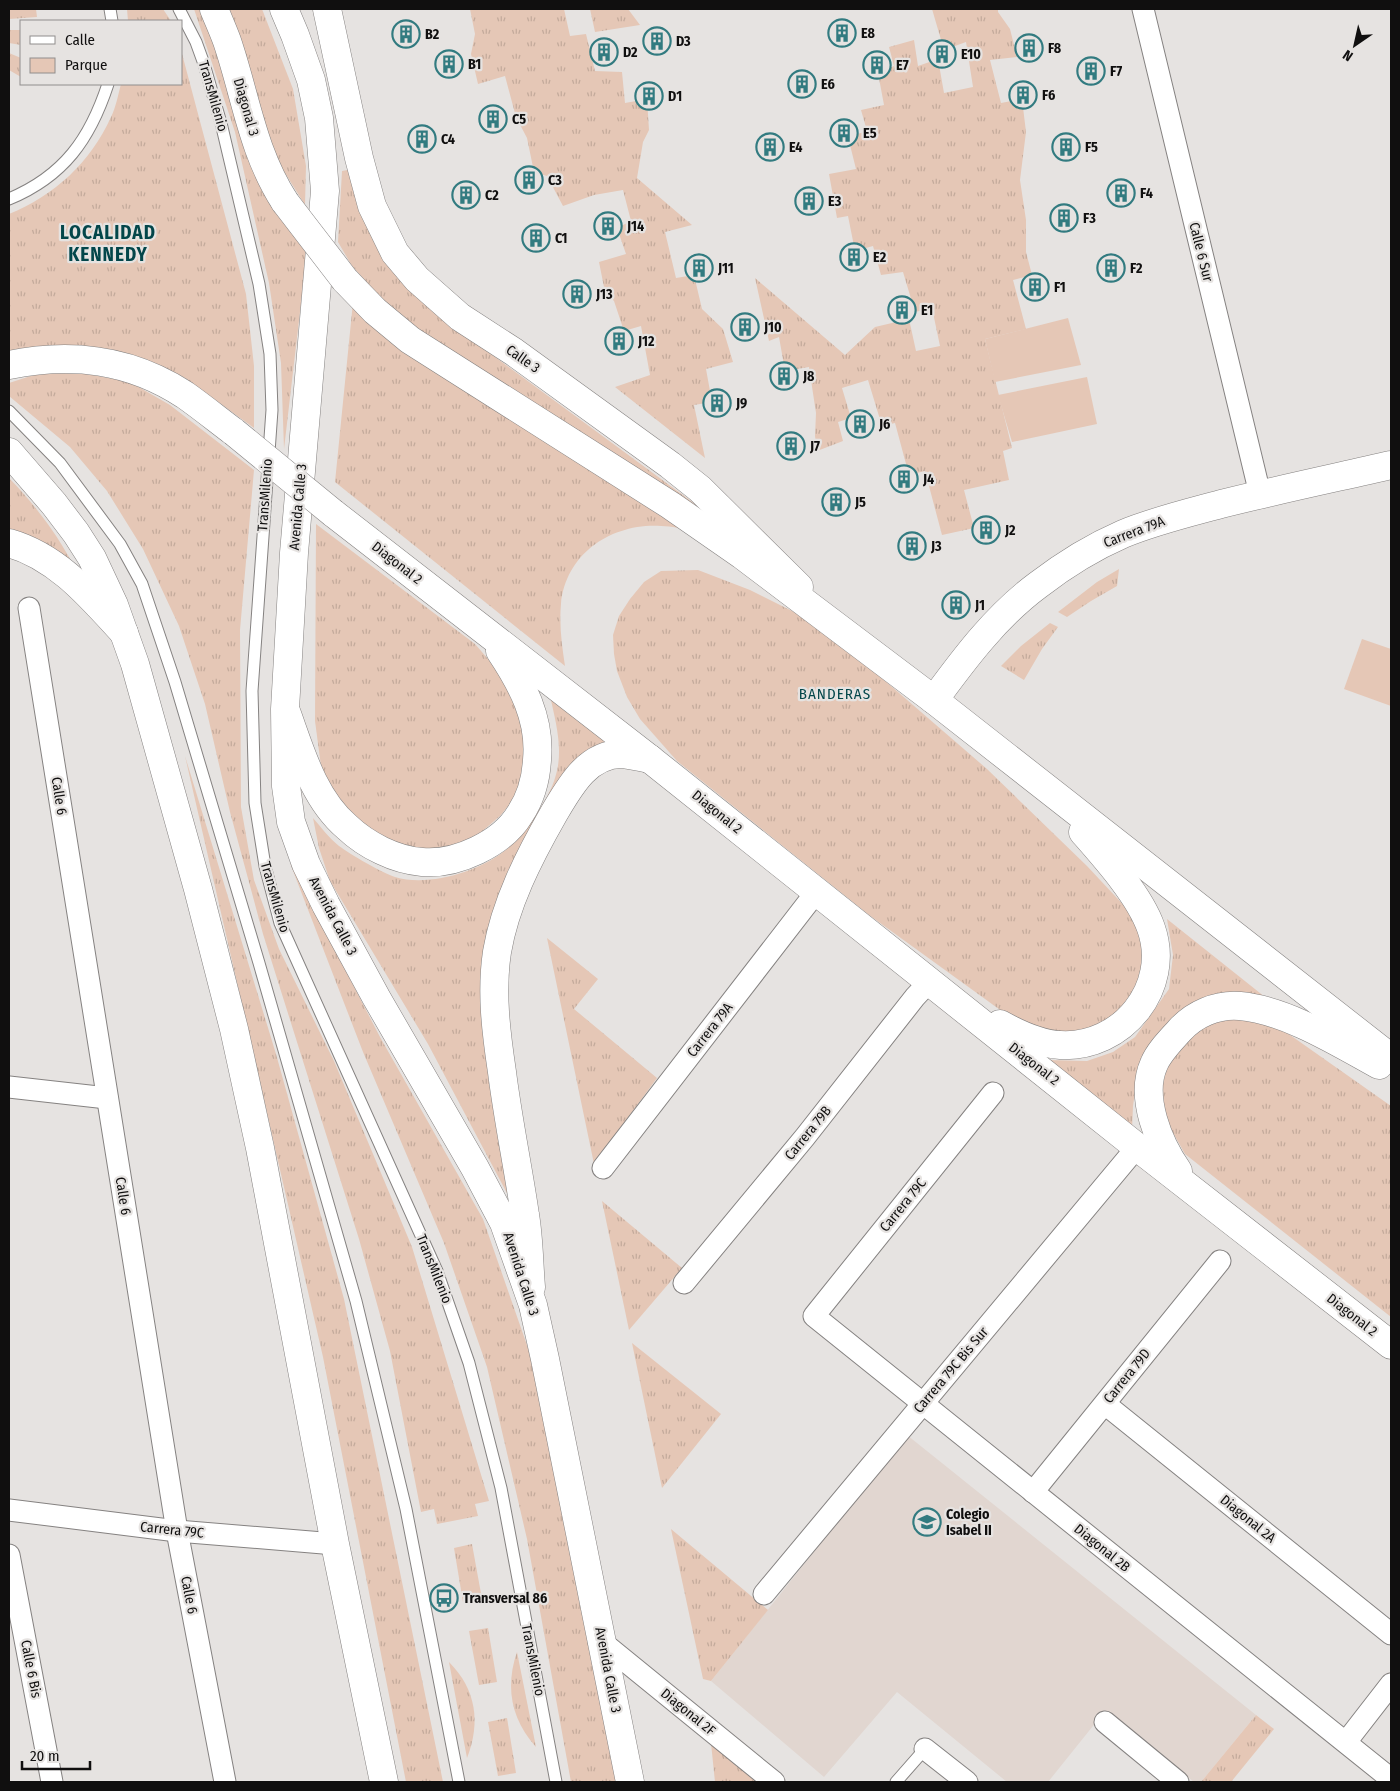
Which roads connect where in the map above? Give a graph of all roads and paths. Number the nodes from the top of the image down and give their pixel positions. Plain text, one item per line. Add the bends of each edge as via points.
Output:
1 (179, 9) edge
2 (214, 9) edge
3 (284, 9) edge
4 (327, 9) edge
5 (1143, 9) edge
6 (108, 85) edge
7 (9, 199) edge
8 (9, 365) edge
9 (9, 411) edge
10 (9, 452) edge
11 (1391, 465) edge
12 (1260, 494) junction
13 (9, 543) edge
14 (28, 608) dead end
15 (844, 632) junction
16 (125, 634) junction
17 (490, 635) junction
18 (934, 700) junction
19 (285, 709) junction
20 (650, 759) junction
21 (1038, 782) junction
22 (817, 892) junction
23 (940, 989) junction
24 (1391, 1058) edge
25 (1391, 1072) edge
26 (9, 1087) edge
27 (993, 1093) dead end
28 (107, 1098) junction
29 (1137, 1147) junction
30 (603, 1168) dead end
31 (1188, 1187) junction
32 (1220, 1261) dead end
33 (684, 1283) dead end
34 (532, 1305) junction
35 (814, 1316) joint
36 (1391, 1346) edge
37 (923, 1404) junction
38 (1104, 1404) junction
39 (1033, 1492) junction
40 (9, 1510) edge
41 (177, 1531) junction
42 (335, 1544) junction
43 (9, 1555) edge
44 (764, 1594) dead end
45 (1391, 1634) edge
46 (602, 1642) junction
47 (1391, 1684) edge
48 (1106, 1722) dead end
49 (1346, 1742) junction
50 (925, 1749) joint
51 (1391, 1778) edge
52 (52, 1782) edge
53 (225, 1782) edge
54 (384, 1782) edge
55 (459, 1782) edge
56 (556, 1782) edge
57 (630, 1782) edge
58 (774, 1782) edge
59 (896, 1782) edge
60 (967, 1782) edge
61 (1178, 1782) edge

1 - 56 lane, TransMilenio via 196,42 221,123 259,284 270,354 272,410 252,691 255,803 265,866 280,922 437,1271 469,1363 501,1488
2 - 15 main road, Diagonal 3, bridge via 227,41 264,165 285,202 345,280 375,311 410,340 670,505
3 - 19 main road, Avenida Calle 3 via 313,89 319,118 325,191 294,553
4 - 15 main road, Calle 3 via 372,206 395,253 417,279 460,317 514,352 700,489
5 - 12 street, Calle 6 Sur
6 - 7 lane via 102,103 76,151 37,184
8 - 17 main road, Diagonal 2, bridge via 37,359 76,358 102,361 158,380 234,432 332,513
9 - 55 lane via 60,463 120,544 142,584 175,682 356,1301 406,1509
10 - 16 main road via 76,533 103,580
11 - 12 main road, Carrera 79A
12 - 18 main road, Carrera 79A via 1175,517 1124,534 1089,551 1037,585 1001,618
13 - 16 main road via 58,568
14 - 28 street, Calle 6
15 - 18 main road
16 - 42 main road via 234,1029 260,1148
17 - 19 main road via 528,700 536,736 537,760 528,799 519,816 490,844 466,855 440,862 421,862 396,856 364,841 346,827 312,780
17 - 20 main road, Diagonal 2
18 - 21 main road
19 - 34 main road, Avenida Calle 3 via 286,786 291,822 306,864 504,1223
20 - 22 main road, Diagonal 2
20 - 34 main road via 623,754 611,756 597,760 580,773 544,830 516,889 498,951 494,986 496,1029 526,1217
21 - 23 main road via 1100,852 1142,911 1151,927 1156,955 1152,984 1123,1026 1089,1042 1061,1045 1033,1040
21 - 24 main road
22 - 23 main road, Diagonal 2
22 - 30 street, Carrera 79A
23 - 29 main road, Diagonal 2
23 - 33 street, Carrera 79B via 915,997
25 - 31 main road via 1311,1028 1269,1012 1239,1006 1214,1008 1195,1017 1167,1044 1153,1065 1149,1084 1151,1112 1159,1138
26 - 28 street
27 - 35 street, Carrera 79C
28 - 41 street, Calle 6
29 - 31 main road, Diagonal 2
29 - 37 street, Carrera 79C Bis Sur
31 - 36 main road, Diagonal 2
32 - 38 street, Carrera 79D
34 - 46 main road, Avenida Calle 3
35 - 37 street, Diagonal 2B
37 - 39 street, Diagonal 2B
37 - 44 street, Carrera 79C Bis Sur
38 - 39 street, Carrera 79D
38 - 45 street, Diagonal 2A
39 - 49 street, Diagonal 2B
40 - 41 street, Carrera 79C
41 - 42 street, Carrera 79C
41 - 53 street, Calle 6
42 - 54 main road
43 - 52 street, Calle 6 Bis
46 - 57 main road, Avenida Calle 3
46 - 58 street, Diagonal 2F
47 - 49 street
48 - 61 street
49 - 51 street, Diagonal 2B
50 - 59 lane
50 - 60 street

